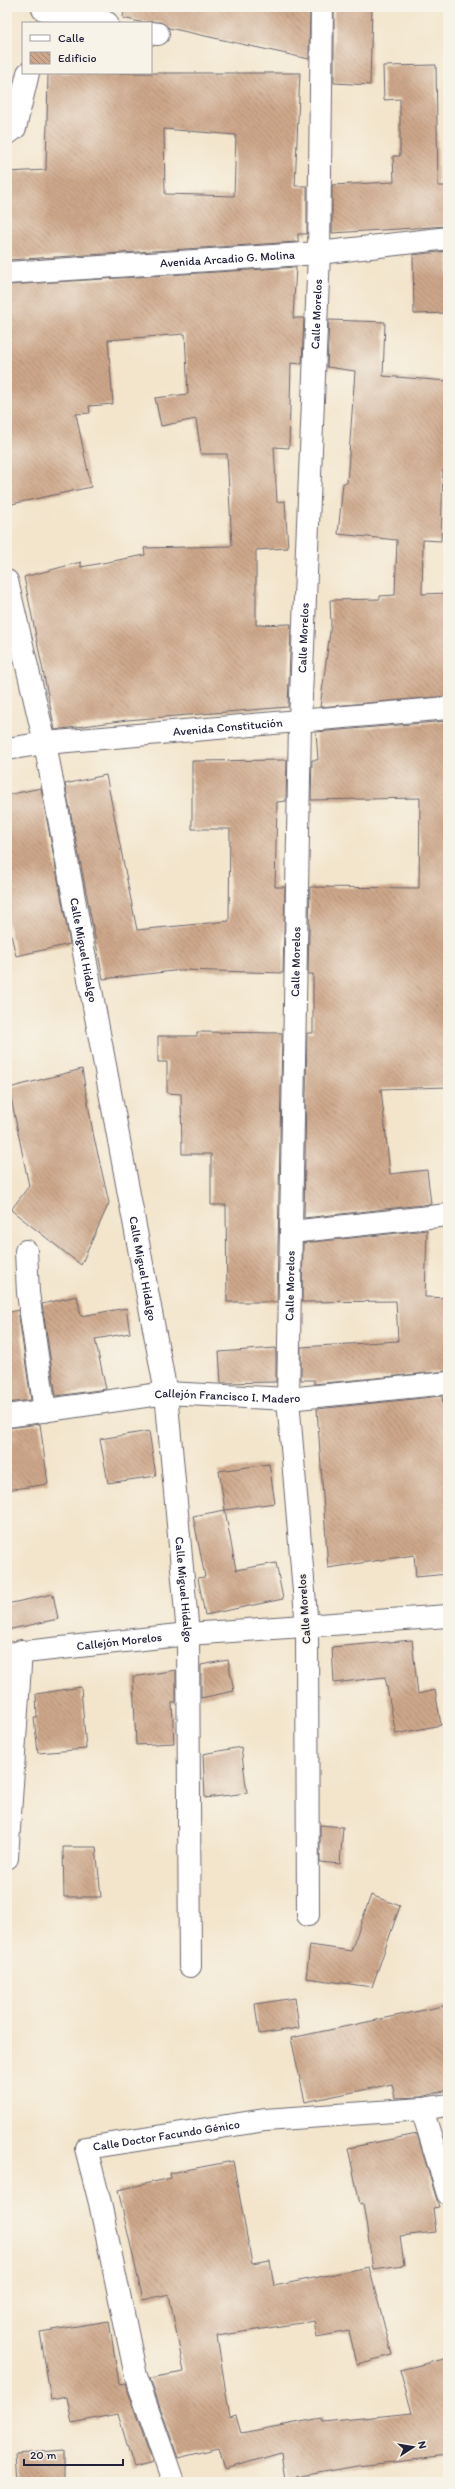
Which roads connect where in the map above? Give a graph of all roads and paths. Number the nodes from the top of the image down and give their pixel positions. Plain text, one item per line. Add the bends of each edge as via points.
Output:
1 (322, 7) edge
2 (42, 13) edge
3 (100, 22) edge
4 (28, 74) edge
5 (7, 134) edge
6 (448, 238) edge
7 (319, 253) junction
8 (7, 273) edge
9 (7, 581) edge
10 (448, 708) edge
11 (300, 721) junction
12 (45, 743) junction
13 (7, 749) edge
14 (448, 1215) edge
15 (291, 1232) junction
16 (26, 1251) dead end
17 (448, 1383) edge
18 (166, 1394) junction
19 (288, 1399) junction
20 (45, 1411) junction
21 (7, 1416) edge
22 (448, 1616) edge
23 (307, 1628) junction
24 (188, 1634) junction
25 (14, 1652) edge
26 (7, 1858) edge
27 (308, 1915) dead end
28 (190, 1966) dead end
29 (448, 2105) edge
30 (422, 2110) junction
31 (448, 2194) edge
32 (173, 2482) edge

1 - 7 street, Calle Morelos
2 - 3 street
4 - 5 street via 16,128
6 - 7 street, Avenida Arcadio G. Molina
7 - 8 street, Avenida Arcadio G. Molina
7 - 11 street, Calle Morelos
9 - 12 street, Calle Miguel Hidalgo
10 - 11 street, Avenida Constitución
11 - 12 street, Avenida Constitución
11 - 15 street, Calle Morelos
12 - 13 street, Avenida Constitución
12 - 18 street, Calle Miguel Hidalgo
14 - 15 street
15 - 19 street, Calle Morelos
16 - 20 street via 28,1293
17 - 19 street, Callejón Francisco I. Madero
18 - 19 street, Callejón Francisco I. Madero
18 - 20 street, Callejón Francisco I. Madero
18 - 24 street, Calle Miguel Hidalgo
19 - 23 street, Calle Morelos
20 - 21 street, Callejón Francisco I. Madero
22 - 23 street, Callejón Morelos
23 - 24 street, Callejón Morelos
23 - 27 street, Calle Morelos
24 - 25 street, Callejón Morelos
24 - 28 street, Calle Miguel Hidalgo
25 - 26 street
29 - 30 street, Calle Doctor Facundo Génico
30 - 31 street
30 - 32 street, Calle Doctor Facundo Génico via 265,2120 86,2148 136,2376

